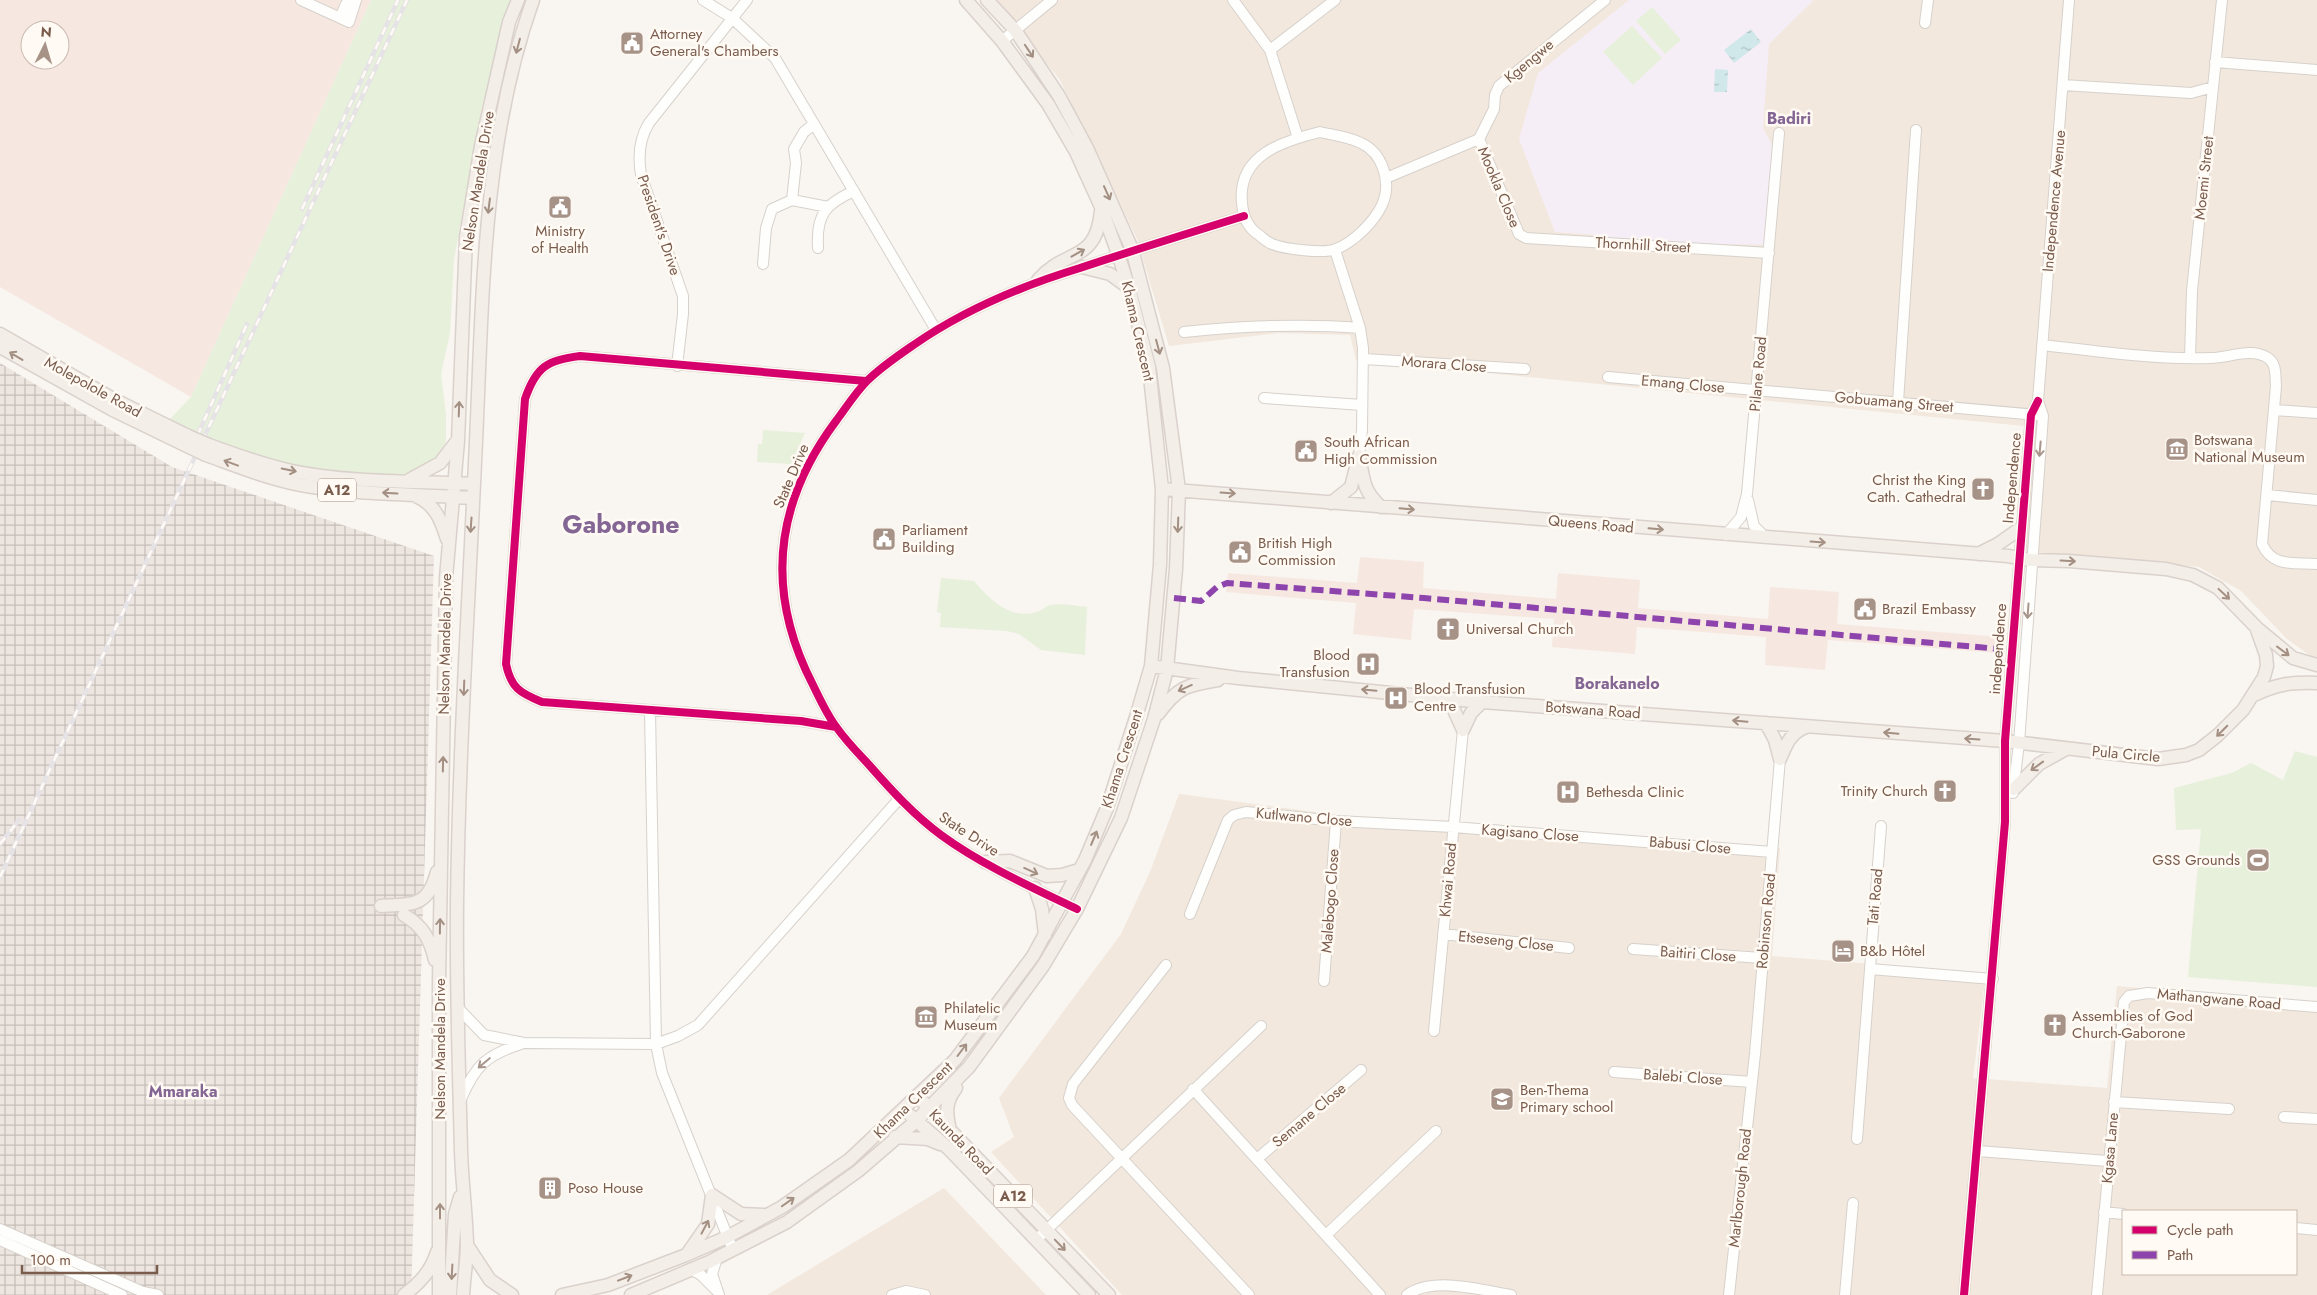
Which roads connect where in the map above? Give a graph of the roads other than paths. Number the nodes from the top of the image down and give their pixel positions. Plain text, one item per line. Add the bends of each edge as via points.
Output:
1 (301, 0) edge
2 (518, 0) edge
3 (702, 0) edge
4 (747, 0) edge
5 (966, 0) edge
6 (987, 0) edge
7 (1052, 0) edge
8 (1234, 0) edge
9 (1335, 0) edge
10 (1605, 0) edge
11 (1928, 0) edge
12 (2070, 0) edge
13 (2222, 0) edge
14 (533, 1) edge
15 (349, 2) edge
16 (732, 18) junction
17 (1925, 23) dead end
18 (1015, 30) junction
19 (1002, 41) junction
20 (1270, 50) junction
21 (2215, 62) junction
22 (2317, 70) edge
23 (2063, 85) junction
24 (2213, 86) junction
25 (814, 124) junction
26 (1916, 130) dead end
27 (1779, 133) dead end
28 (1298, 138) junction
29 (1479, 140) junction
30 (1386, 178) junction
31 (854, 191) junction
32 (792, 200) junction
33 (828, 207) junction
34 (1101, 207) junction
35 (1244, 216) junction
36 (1519, 234) joint
37 (818, 248) dead end
38 (1132, 249) junction
39 (1335, 250) junction
40 (1768, 253) junction
41 (1118, 254) junction
42 (762, 264) dead end
43 (1082, 267) junction
44 (1038, 280) junction
45 (1129, 288) junction
46 (1360, 328) junction
47 (936, 330) junction
48 (1184, 332) dead end
49 (0, 334) edge
50 (2042, 345) junction
51 (0, 346) edge
52 (2190, 357) junction
53 (1364, 359) junction
54 (677, 366) junction
55 (1525, 369) dead end
56 (1608, 377) dead end
57 (866, 381) junction
58 (1758, 390) junction
59 (1264, 398) dead end
60 (2038, 401) junction
61 (1898, 402) junction
62 (1362, 405) junction
63 (2274, 410) junction
64 (2317, 413) edge
65 (2031, 415) junction
66 (2043, 416) junction
67 (185, 440) junction
68 (458, 441) junction
69 (1359, 456) junction
70 (258, 468) junction
71 (407, 481) junction
72 (454, 483) junction
73 (474, 484) junction
74 (1162, 489) junction
75 (1179, 490) junction
76 (411, 494) junction
77 (1747, 494) junction
78 (2267, 495) junction
79 (454, 497) junction
80 (473, 498) junction
81 (2317, 500) edge
82 (1331, 503) junction
83 (1381, 507) junction
84 (2021, 528) junction
85 (1726, 535) junction
86 (1766, 538) junction
87 (448, 543) junction
88 (1978, 554) junction
89 (2025, 559) junction
90 (2317, 564) edge
91 (2256, 627) junction
92 (2317, 665) edge
93 (1151, 666) junction
94 (1168, 669) junction
95 (1228, 677) junction
96 (2317, 683) edge
97 (2254, 695) junction
98 (1449, 699) junction
99 (1482, 702) junction
100 (650, 711) junction
101 (1154, 719) junction
102 (1766, 723) junction
103 (836, 727) junction
104 (1806, 727) junction
105 (1463, 730) junction
106 (2005, 741) junction
107 (2019, 743) junction
108 (2066, 749) junction
109 (1780, 760) junction
110 (2014, 789) junction
111 (899, 799) junction
112 (1336, 821) junction
113 (2005, 822) junction
114 (1881, 826) dead end
115 (1453, 827) junction
116 (1607, 839) joint
117 (442, 849) junction
118 (1772, 852) junction
119 (985, 862) junction
120 (1079, 870) junction
121 (1034, 888) junction
122 (1062, 902) junction
123 (381, 906) dead end
124 (1077, 909) junction
125 (1190, 914) dead end
126 (404, 916) dead end
127 (1444, 934) junction
128 (1045, 935) junction
129 (1569, 948) dead end
130 (1633, 949) dead end
131 (1762, 958) junction
132 (1166, 965) dead end
133 (1870, 969) junction
134 (1993, 979) junction
135 (1324, 981) dead end
136 (439, 982) junction
137 (2124, 1002) joint
138 (2317, 1007) edge
139 (459, 1009) junction
140 (1261, 1026) dead end
141 (1434, 1031) dead end
142 (524, 1043) junction
143 (656, 1044) junction
144 (969, 1067) junction
145 (1362, 1070) dead end
146 (1614, 1072) dead end
147 (1752, 1082) junction
148 (1194, 1090) junction
149 (918, 1096) junction
150 (460, 1101) junction
151 (2114, 1102) junction
152 (928, 1108) junction
153 (905, 1109) junction
154 (2229, 1109) dead end
155 (2284, 1117) dead end
156 (2317, 1119) edge
157 (916, 1120) junction
158 (1436, 1131) dead end
159 (951, 1132) junction
160 (895, 1137) junction
161 (1857, 1138) dead end
162 (949, 1148) junction
163 (1978, 1151) junction
164 (1122, 1159) junction
165 (1257, 1159) junction
166 (2108, 1161) junction
167 (462, 1190) junction
168 (712, 1195) junction
169 (1853, 1203) dead end
170 (2104, 1212) junction
171 (2122, 1214) edge
172 (768, 1215) junction
173 (2297, 1228) edge
174 (0, 1230) edge
175 (2317, 1230) edge
176 (1047, 1231) junction
177 (1326, 1234) junction
178 (727, 1237) junction
179 (0, 1240) edge
180 (1036, 1240) junction
181 (440, 1242) junction
182 (467, 1245) junction
183 (733, 1250) junction
184 (686, 1255) junction
185 (717, 1258) junction
186 (692, 1270) junction
187 (1102, 1293) edge
188 (719, 1294) edge
189 (122, 1295) edge
190 (158, 1295) edge
191 (404, 1295) edge
192 (439, 1295) edge
193 (450, 1295) edge
194 (463, 1295) edge
195 (512, 1295) edge
196 (562, 1295) edge
197 (631, 1295) edge
198 (892, 1295) edge
199 (925, 1295) edge
200 (1089, 1295) edge
201 (1249, 1295) edge
202 (1380, 1295) edge
203 (1407, 1295) edge
204 (1510, 1295) edge
205 (1729, 1295) edge
206 (1845, 1295) edge
207 (1964, 1295) edge
208 (2097, 1295) edge

1 - 15 street via 344,20
68 -> 2 main road, Nelson Mandela Drive via 466,237 490,103 509,22
3 - 16 street
4 - 16 street, President's Drive
5 - 19 main road, Khama Crescent
6 - 18 main road, Khama Crescent
7 - 18 street
8 - 20 street
9 - 20 street
10 - 29 street, Kgengwe via 1500,86 1495,94 1494,109
11 - 17 street
12 - 23 street, Independence Avenue
13 - 21 street, Moemi Street
14 -> 73 main road, Nelson Mandela Drive via 509,80 488,218
16 - 25 street via 775,58
16 - 54 street, President's Drive via 649,123 641,138 641,175 683,296
18 - 19 street
18 -> 38 main road, Khama Crescent via 1059,96 1087,148
19 - 34 main road, Khama Crescent via 1048,104 1076,152
20 - 28 street
21 - 22 street
21 - 24 street, Moemi Street
23 - 24 street via 2191,94
23 - 50 street, Independence Avenue
24 - 52 street, Moemi Street via 2192,292
25 - 31 street
25 - 32 street via 804,132 794,149 796,163
26 - 61 street
27 - 40 street, Pilane Road
28 - 30 street via 1320,132 1362,143 1379,157
28 - 35 street via 1275,146 1257,160 1242,184
29 - 30 street
29 - 36 street, Mookla Close
30 - 39 street via 1382,205 1362,232
31 - 33 street
31 - 47 street
32 - 33 street
32 - 42 street via 772,209 766,228
33 - 37 street via 822,214 817,234
34 - 41 main road, Khama Crescent
44 -> 34 main road via 1046,271 1086,249 1098,230
35 - 38 street, State Drive
35 - 39 street via 1253,232 1272,244 1300,250
36 - 40 street, Thornhill Street via 1526,238
38 - 41 street, State Drive
38 -> 75 main road, Khama Crescent via 1163,368
39 - 46 street
40 - 58 street, Pilane Road
41 - 43 street, State Drive
41 - 45 main road, Khama Crescent
43 - 44 street, State Drive
43 - 45 main road via 1110,274
44 - 47 street, State Drive
45 - 74 main road, Khama Crescent via 1149,367
46 - 48 street via 1312,324
46 - 53 street
47 - 57 street, State Drive
49 - 67 main road, Molepolole Road / A12
50 - 52 street via 2162,358
50 - 60 street, Independence Avenue
67 -> 51 main road, Molepolole Road / A12 via 111,409
52 - 63 street via 2249,353 2268,358 2274,365
53 - 55 street, Morara Close
53 - 62 street
54 - 57 street
54 - 100 street via 580,356 563,358 542,366 530,383 525,399 506,664 509,679 516,688 542,702
56 - 58 street, Emang Close
57 - 103 street, State Drive via 808,464 788,518 783,548 782,590 789,626 808,675
58 - 61 street, Gobuamang Street
58 - 77 street, Pilane Road
59 - 62 street
60 - 65 street, Independence
60 - 66 street, Independence
61 - 65 street, Gobuamang Street
62 - 69 street
63 - 64 street
63 - 78 street
65 - 66 street, Gobuamang Street
65 - 84 street, Independence
66 -> 89 street, Independence
67 - 70 main road, A12, bridge
68 - 71 main road via 440,462
68 - 72 main road, Nelson Mandela Drive
69 - 82 main road via 1350,487
69 - 83 main road via 1365,489
70 -> 71 main road, A12
76 -> 70 main road, A12 via 299,484
71 - 72 main road, A12
72 - 73 main road, A12
72 - 79 main road, Nelson Mandela Drive
73 - 80 main road, Nelson Mandela Drive
74 - 75 main road, Queens Road
74 - 93 main road, Khama Crescent via 1160,565
75 -> 82 main road, Queens Road
75 -> 94 main road, Khama Crescent
76 - 79 main road, A12
76 - 87 main road via 426,500 434,508 442,521
77 - 85 street via 1741,517
77 - 86 street via 1751,520 1756,530
78 - 81 street
78 - 90 street via 2262,544 2267,554 2276,561
79 - 80 main road, A12
79 - 87 main road, Nelson Mandela Drive
80 -> 139 main road, Nelson Mandela Drive via 458,894
82 - 83 main road, Queens Road
83 -> 85 main road, Queens Road
84 - 88 main road
84 - 89 street, Independence
85 - 86 main road, Queens Road
86 -> 88 main road, Queens Road
117 -> 87 main road, Nelson Mandela Drive
88 - 89 main road, Queens Road
89 -> 91 main road, Pula Circle via 2166,569 2193,575 2218,588
89 - 106 street, independence
89 -> 107 street, Independence
91 -> 92 main road via 2293,658
91 - 97 main road, Pula Circle via 2267,666
93 - 94 main road, Botswana Road
120 -> 93 main road, Khama Crescent via 1107,808
94 - 95 main road, Botswana Road
94 - 101 main road, Khama Crescent
98 -> 95 main road, Botswana Road
95 -> 101 main road via 1176,692
96 - 97 main road via 2275,685
97 -> 108 main road, Pula Circle via 2218,736 2186,755 2151,758
98 - 99 main road, Botswana Road
98 - 105 main road
102 -> 99 main road, Botswana Road
99 - 105 main road via 1471,713
100 - 103 street
100 - 143 street
101 - 124 main road, Khama Crescent via 1121,818
102 - 104 main road, Botswana Road
102 - 109 main road
103 - 111 street, State Drive
106 -> 104 main road, Botswana Road
104 - 109 main road via 1794,732
105 - 115 street, Khwai Road
106 - 107 main road, Pula Circle
106 - 113 street, independence
107 - 108 main road, Pula Circle
107 - 110 street, Independence
108 -> 110 main road via 2038,764
109 - 118 street, Robinson Road
110 - 113 street, Independence
111 - 119 street, State Drive via 940,834
111 - 143 street via 698,1025
112 - 115 street, Kutlwano Close
112 - 125 street, Kutlwano Close via 1246,812 1234,815 1223,830
112 - 135 street, Malebogo Close
113 - 134 street
114 - 133 street, Tati Road
115 - 116 street, Kagisano Close
115 - 127 street, Khwai Road
116 - 118 street, Babusi Close
117 - 123 main road via 433,887 422,900 412,904
136 -> 117 main road, Nelson Mandela Drive
118 - 131 street, Robinson Road
119 -> 120 main road via 1010,861 1047,876
119 - 121 street, State Drive
120 - 122 main road, Khama Crescent
121 - 122 street, State Drive
121 - 128 main road via 1042,909
122 - 124 street, State Drive
122 - 128 main road, Khama Crescent
124 - 144 main road, Khama Crescent via 1043,966
126 - 136 main road via 416,922 428,938
127 - 129 street, Etseseng Close
127 - 141 street, Khwai Road
149 -> 128 main road, Khama Crescent via 955,1060 1033,956
130 - 131 street, Baitiri Close
131 - 147 street, Robinson Road
132 - 164 street via 1070,1092 1072,1105
133 - 134 street
133 - 161 street, Tati Road
134 - 163 street
181 -> 136 main road, Nelson Mandela Drive
137 - 138 street, Mathangwane Road via 2129,996 2148,993
137 - 151 street, Kgasa Lane
139 - 142 street via 484,1036
139 - 150 main road, Nelson Mandela Drive
140 - 148 street
142 - 143 street
142 -> 150 street via 503,1050 483,1063 471,1077
143 - 168 street via 662,1072
144 - 152 main road, Khama Crescent
144 - 159 main road via 948,1099 946,1114
145 - 165 street, Semane Close
146 - 147 street, Balebi Close
147 - 205 street, Marlborough Road
148 - 164 street
148 - 165 street
149 - 152 main road, Kaunda Road / A12
149 - 153 main road, Khama Crescent
150 - 167 main road, Nelson Mandela Drive
151 - 154 street
151 - 166 street, Kgasa Lane
152 - 157 main road, Khama Crescent
152 - 159 main road, Kaunda Road / A12
153 - 157 main road, Kaunda Road / A12
172 -> 153 main road, Khama Crescent via 849,1160
155 - 156 street
157 - 160 main road, Khama Crescent
157 - 162 main road, Kaunda Road / A12
158 - 177 street
159 - 176 main road, Kaunda Road / A12
160 - 162 main road via 928,1139
160 - 183 main road, Khama Crescent via 827,1195 788,1222
162 - 180 main road, Kaunda Road / A12
163 - 166 street
163 - 207 street
164 - 176 street
164 - 201 street
165 - 177 street
166 - 170 street, Kgasa Lane
167 - 182 main road, Nelson Mandela Drive
167 -> 193 main road via 455,1214
168 - 172 main road via 741,1214
168 - 178 street
184 -> 168 main road via 708,1224
169 - 206 street
170 - 171 street
170 - 208 street, Kgasa Lane
172 - 178 main road, Khama Crescent
173 - 175 street
174 - 190 street via 143,1292
176 - 180 street
176 -> 187 main road, Kaunda Road / A12
177 - 202 street
178 - 183 street
178 - 184 main road, Khama Crescent
179 - 189 street
180 - 200 main road, Kaunda Road / A12
181 - 191 main road via 430,1269
181 - 192 main road, Nelson Mandela Drive
182 - 194 main road, Nelson Mandela Drive
182 - 195 main road via 490,1280
183 - 185 main road, Khama Crescent
196 -> 184 main road, Khama Crescent via 608,1285
185 - 186 main road, Khama Crescent
185 - 188 street via 712,1274
186 - 188 street
186 - 197 main road, Khama Crescent
198 - 199 street via 906,1291
203 - 204 street via 1419,1288 1440,1285

